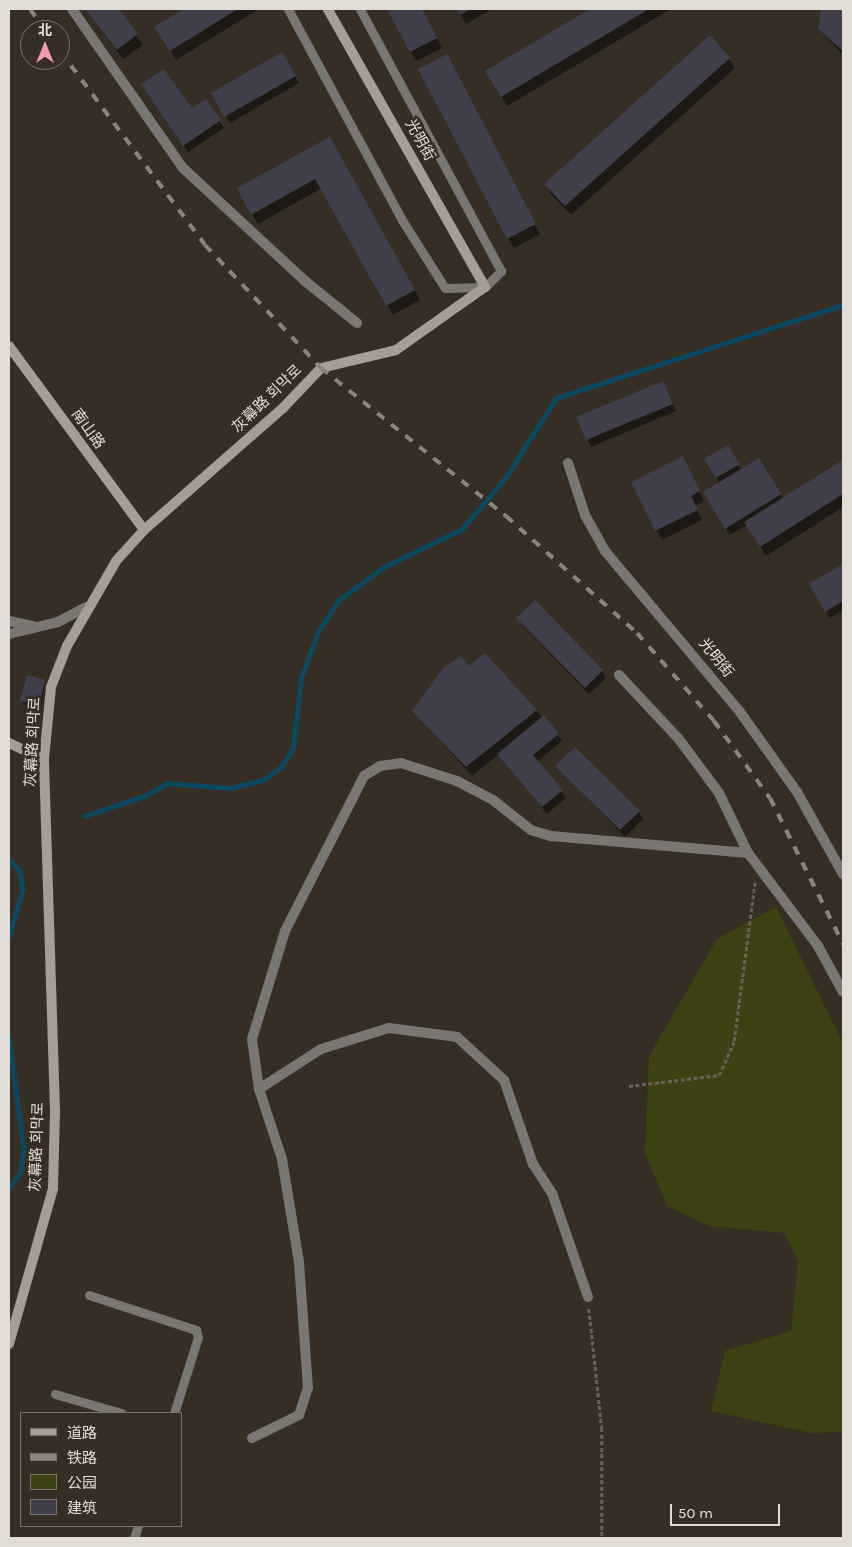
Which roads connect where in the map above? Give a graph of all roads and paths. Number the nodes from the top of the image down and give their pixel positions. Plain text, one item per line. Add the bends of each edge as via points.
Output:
1 (72, 9) edge
2 (288, 9) edge
3 (328, 9) edge
4 (360, 9) edge
5 (485, 287) junction
6 (357, 323) dead end
7 (9, 346) edge
8 (568, 463) dead end
9 (144, 530) junction
10 (86, 607) junction
11 (9, 621) edge
12 (36, 627) junction
13 (9, 634) edge
14 (619, 675) dead end
15 (9, 743) edge
16 (44, 759) junction
17 (748, 853) junction
18 (758, 866) junction
19 (843, 874) edge
20 (843, 992) edge
21 (629, 1086) dead end
22 (259, 1089) junction
23 (89, 1295) dead end
24 (588, 1297) joint
25 (9, 1344) edge
26 (55, 1394) dead end
27 (118, 1412) edge
28 (174, 1412) edge
29 (252, 1438) dead end
30 (602, 1538) edge

1 - 6 street via 183,168 305,281
2 - 5 lane via 402,220 445,288
3 - 5 main road, 光明街
4 - 5 lane via 501,271
5 - 9 main road, 灰幕路 회막로 via 396,350 321,368 283,408
7 - 9 main road, 南山路
8 - 19 street, 光明街 via 585,515 605,551 740,712 797,792
9 - 10 main road, 灰幕路 회막로 via 116,561
10 - 12 street
10 - 16 main road, 灰幕路 회막로 via 51,687
11 - 12 street
12 - 13 street
14 - 17 street via 684,746 719,793
15 - 16 main road
16 - 25 main road, 灰幕路 회막로 via 54,1163 47,1217
17 - 18 street
17 - 22 street via 551,836 531,830 493,800 457,781 401,763 380,766 364,776 285,931 252,1039
18 - 20 street via 818,946
18 - 21 path via 734,1041 719,1075
22 - 24 street via 321,1049 390,1028 457,1037 504,1080 521,1134 552,1193
22 - 29 street via 282,1159 299,1262 308,1388 298,1415
23 - 28 lane via 196,1330 198,1338
24 - 30 path via 602,1428
26 - 27 lane

